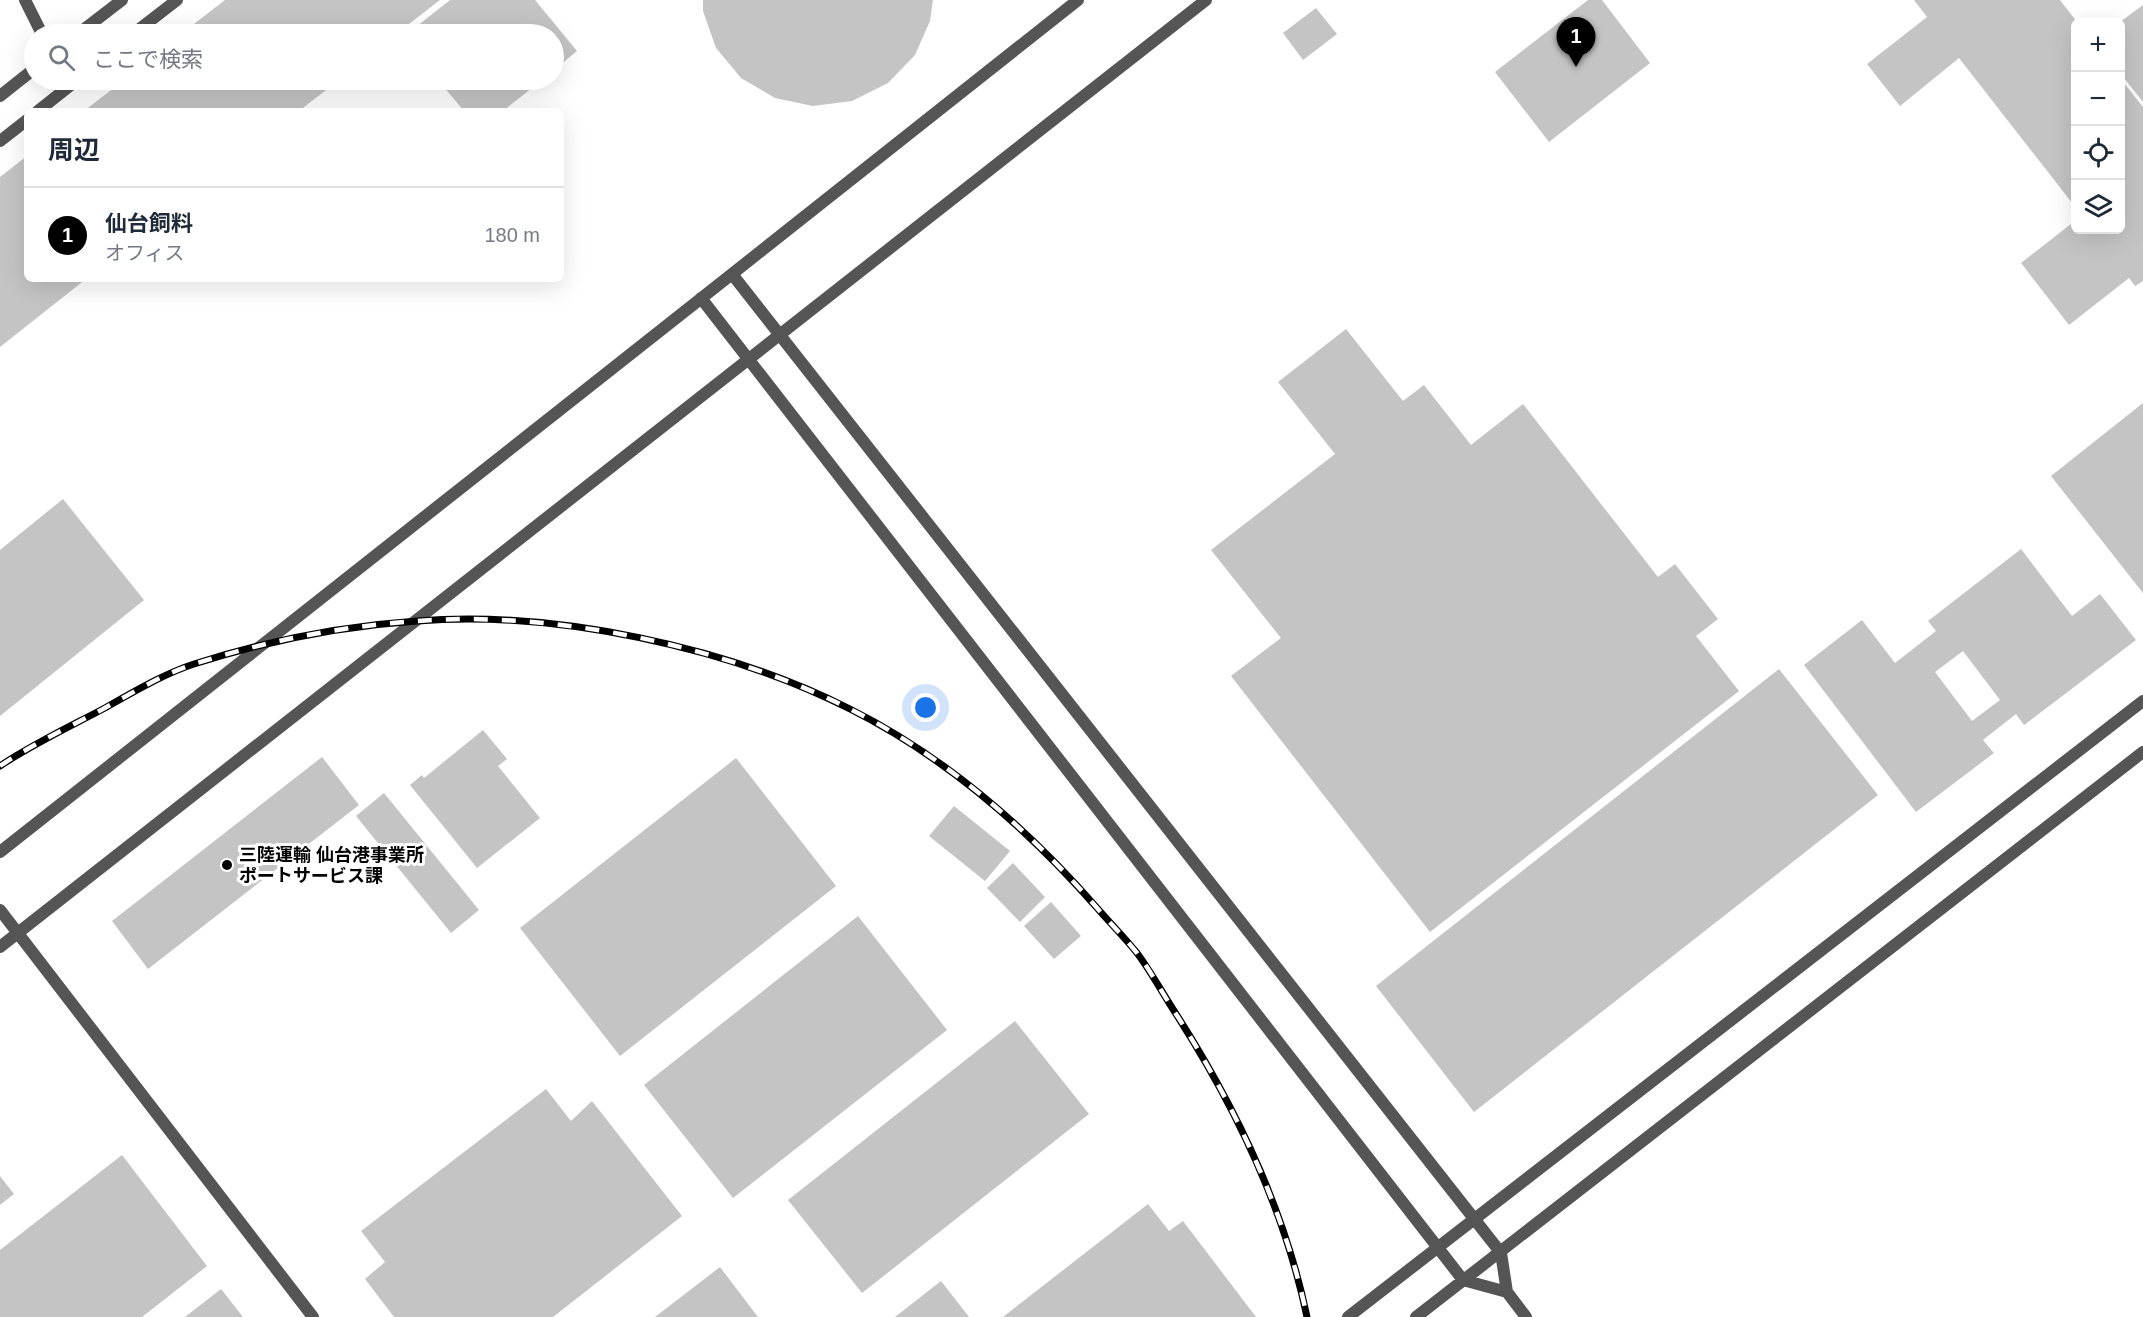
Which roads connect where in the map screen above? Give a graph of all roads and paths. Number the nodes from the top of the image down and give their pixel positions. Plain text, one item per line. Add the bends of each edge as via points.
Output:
1 (26, 0) edge
2 (122, 0) edge
3 (177, 0) edge
4 (1078, 0) edge
5 (1206, 0) edge
6 (37, 24) edge
7 (91, 24) edge
8 (147, 24) edge
9 (24, 77) edge
10 (57, 90) edge
11 (0, 96) edge
12 (41, 108) edge
13 (24, 122) edge
14 (0, 141) edge
15 (732, 274) junction
16 (701, 298) junction
17 (778, 336) junction
18 (748, 357) junction
19 (2143, 701) edge
20 (2143, 752) edge
21 (0, 852) edge
22 (0, 910) edge
23 (18, 933) junction
24 (0, 947) edge
25 (1474, 1218) junction
26 (1437, 1246) junction
27 (1501, 1253) junction
28 (1463, 1280) junction
29 (1507, 1292) junction
30 (313, 1317) edge
31 (1348, 1317) edge
32 (1416, 1317) edge
33 (1526, 1317) edge

1 - 6 street
2 - 7 street
3 - 8 street
4 - 15 street
5 - 17 street
9 - 11 street
10 - 12 street
13 - 14 street
15 - 16 street
15 - 17 street
16 - 18 street
16 - 21 street
17 - 18 street
17 - 25 street
18 - 23 street
18 - 26 street
19 - 25 street
20 - 27 street
22 - 23 street
23 - 24 street
23 - 30 street
25 - 26 street
25 - 27 street
26 - 28 street
26 - 31 street
27 - 28 street
27 - 29 street
28 - 29 street
28 - 32 street
29 - 33 street

